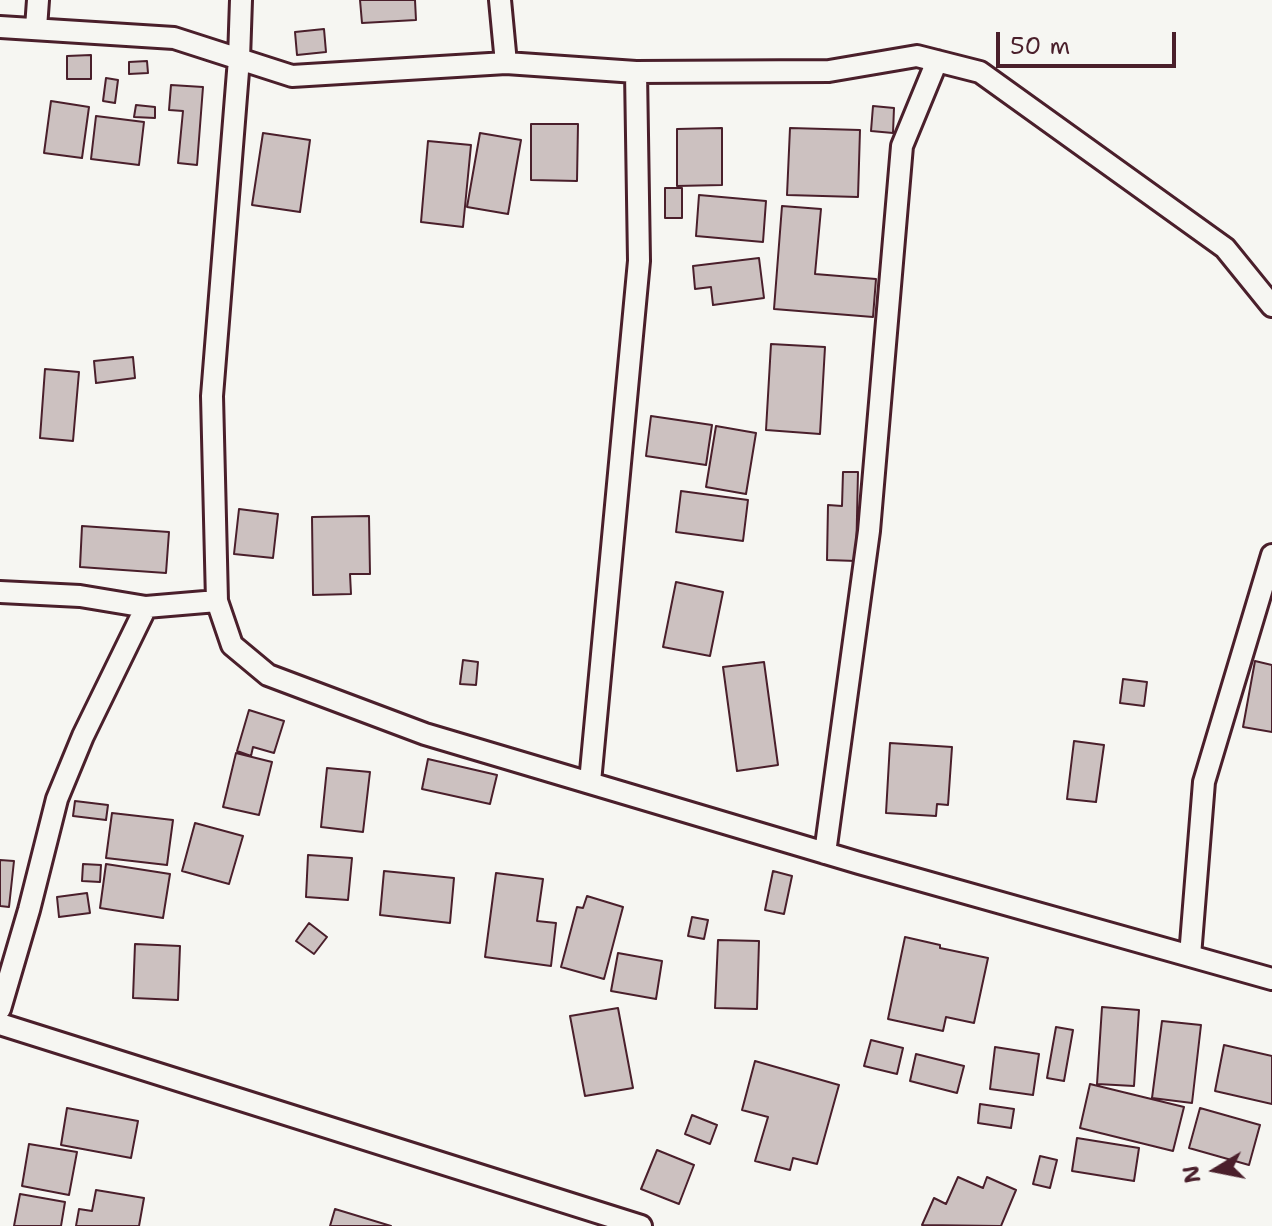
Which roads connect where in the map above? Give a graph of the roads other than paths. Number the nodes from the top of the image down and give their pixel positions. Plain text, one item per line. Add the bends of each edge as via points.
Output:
1 (38, 0) edge
2 (241, 0) edge
3 (500, 0) edge
4 (0, 27) edge
5 (36, 28) junction
6 (239, 59) junction
7 (937, 61) junction
8 (506, 63) junction
9 (636, 72) junction
10 (1272, 306) edge
11 (1272, 555) edge
12 (0, 592) edge
13 (217, 601) junction
14 (146, 607) junction
15 (590, 782) junction
16 (825, 853) junction
17 (1190, 956) junction
18 (1272, 979) edge
19 (0, 1009) edge
20 (0, 1024) edge
21 (641, 1226) edge

1 - 5 street
2 - 6 street
3 - 8 street
4 - 5 street
5 - 6 street via 174,38
6 - 8 street via 292,76
6 - 13 street via 212,396
7 - 9 street via 917,56 829,71
7 - 10 street via 980,72 1225,248
7 - 16 street via 902,146 869,531
8 - 9 street
9 - 15 street via 639,261
11 - 17 street via 1204,782
12 - 14 street via 80,596
13 - 14 street
13 - 15 street via 232,645 268,675 425,734
14 - 19 street via 57,799
15 - 16 street
16 - 17 street
17 - 18 street
20 - 21 street

